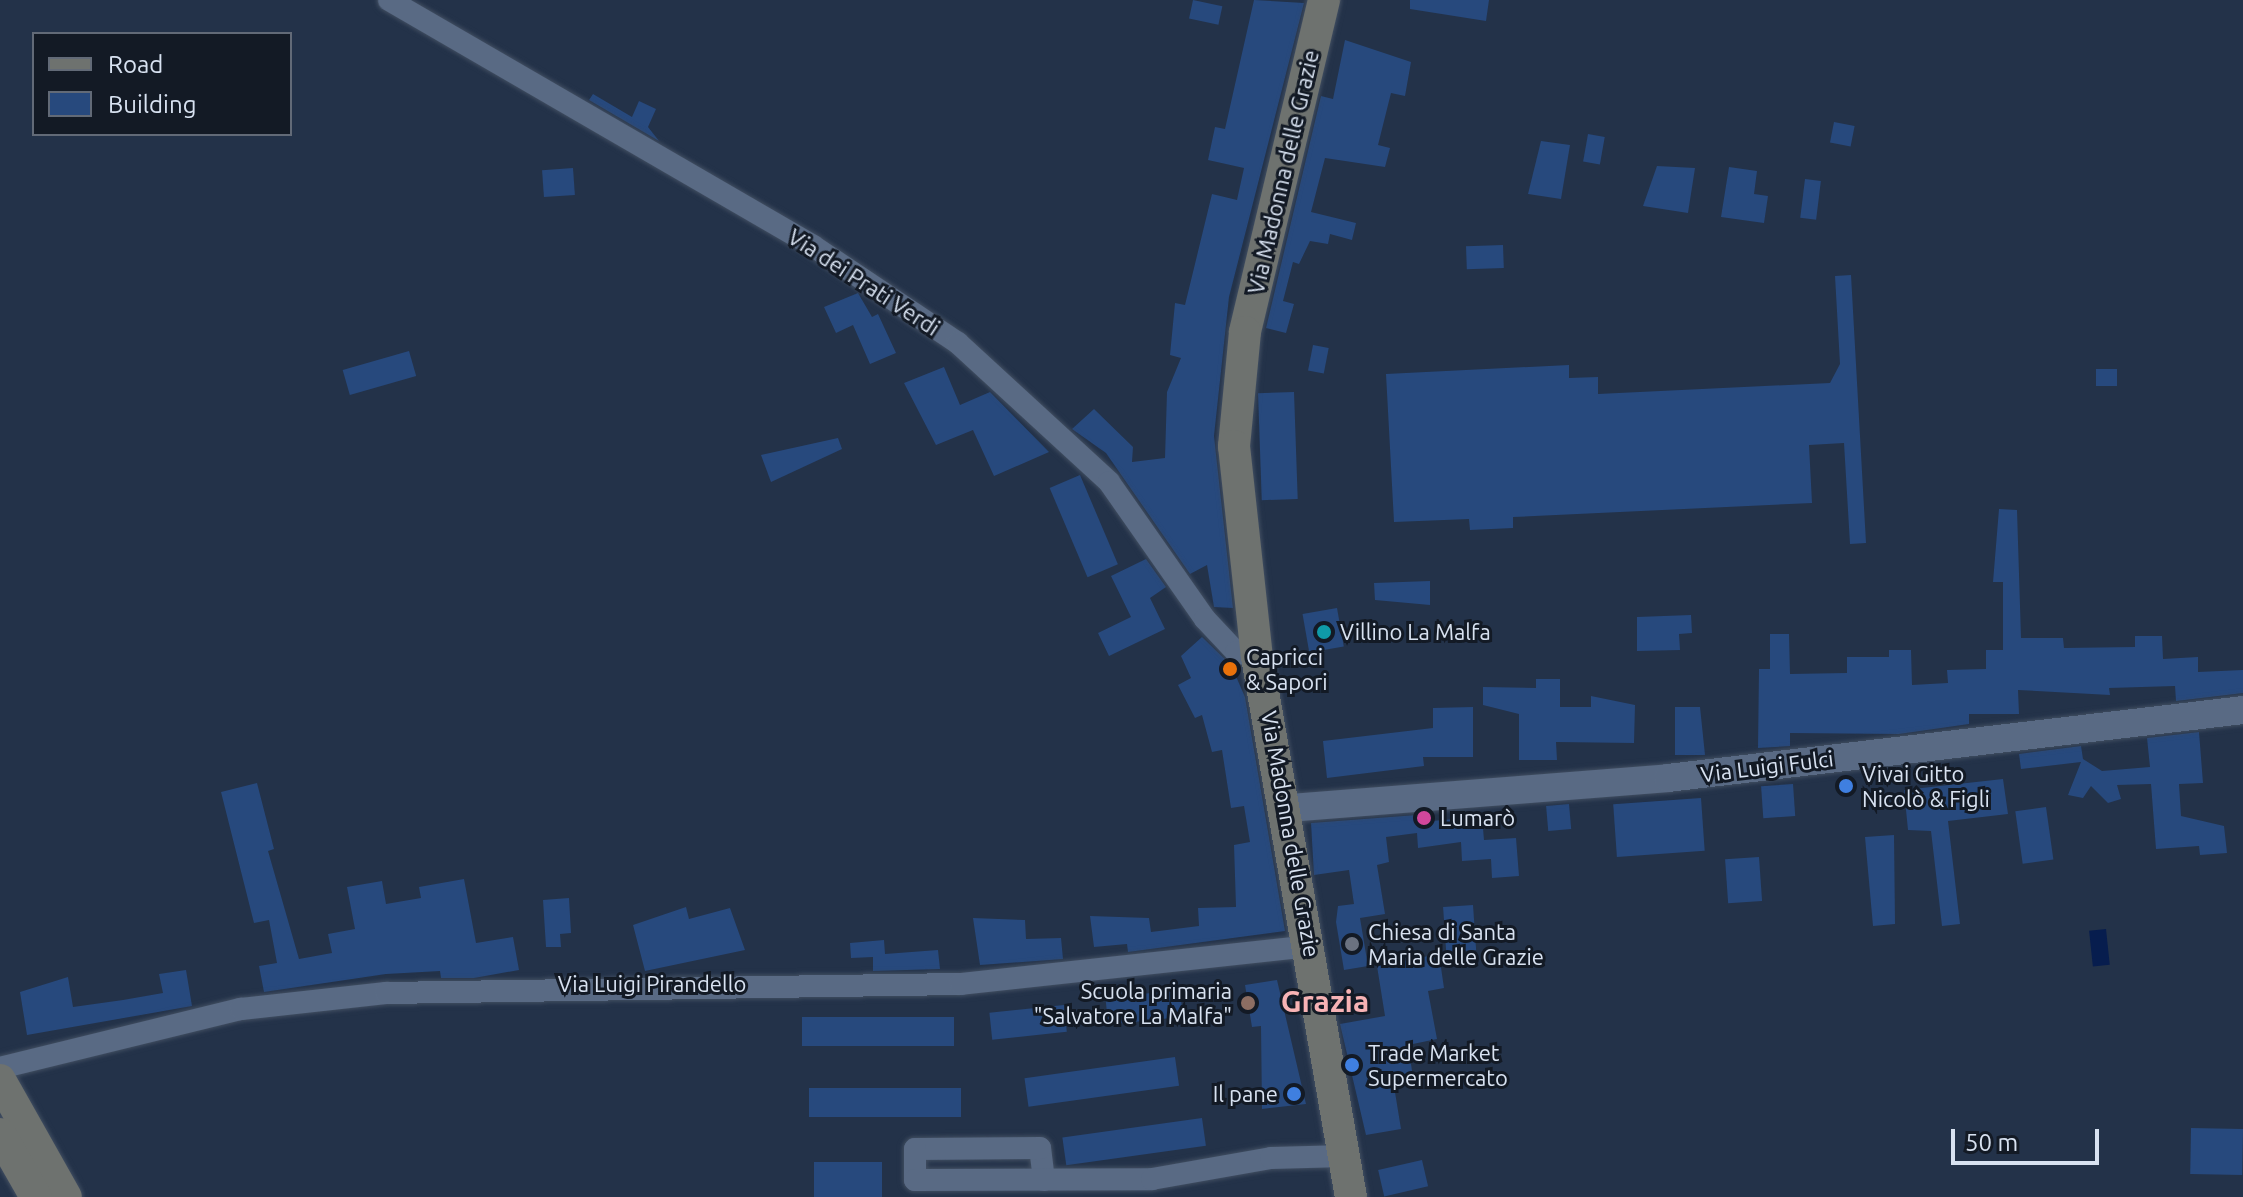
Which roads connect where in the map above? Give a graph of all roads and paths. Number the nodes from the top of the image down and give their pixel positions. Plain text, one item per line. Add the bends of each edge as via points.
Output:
1 (389, 0) edge
2 (1324, 0) edge
3 (1257, 657) junction
4 (2243, 710) edge
5 (1289, 808) junction
6 (1310, 946) junction
7 (0, 1068) edge
8 (5, 1107) edge
9 (1345, 1156) junction
10 (1044, 1180) junction
11 (36, 1197) edge
12 (66, 1197) edge
13 (1351, 1197) edge

1 - 3 street, Via dei Prati Verdi via 813,246 958,343 1109,482 1205,619 1236,652
2 - 3 main road, Via Madonna delle Grazie via 1236,393 1238,498
3 - 5 main road, Via Madonna delle Grazie
4 - 5 street, Via Luigi Fulci via 1668,778
5 - 6 main road, Via Madonna delle Grazie
6 - 7 street, Via Luigi Pirandello via 961,984 386,993 241,1009
6 - 9 main road, Via Madonna delle Grazie
8 - 11 main road
8 - 12 main road
9 - 10 street via 1271,1158 1152,1179
9 - 13 main road, Via Madonna delle Grazie
10 - 10 street via 915,1180 915,1149 1040,1148

